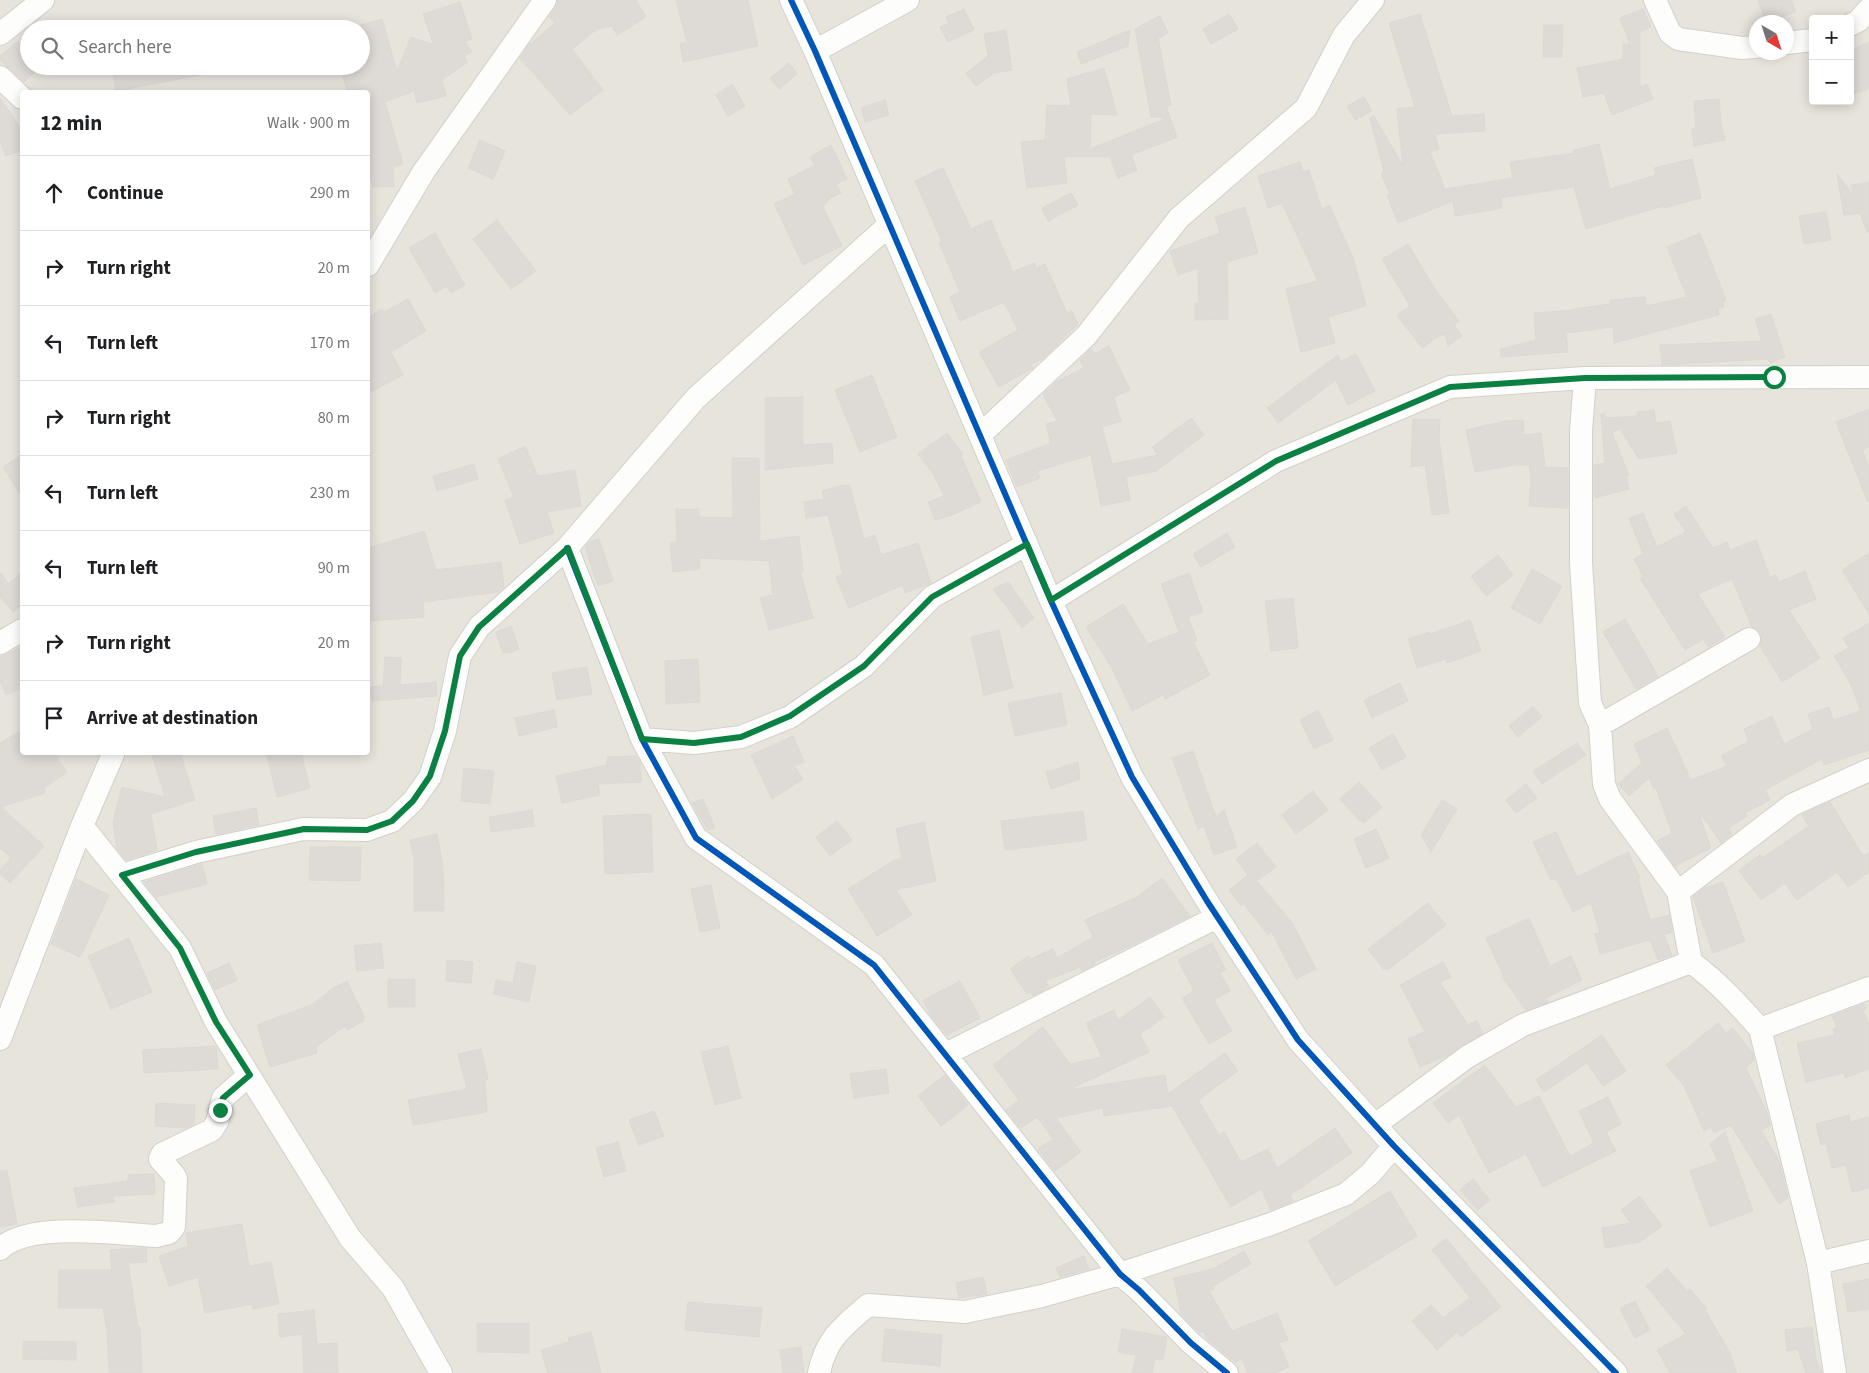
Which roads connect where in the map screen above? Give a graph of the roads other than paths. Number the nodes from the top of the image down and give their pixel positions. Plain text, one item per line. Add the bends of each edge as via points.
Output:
1 (43, 0) edge
2 (545, 0) edge
3 (792, 0) edge
4 (908, 0) edge
5 (1373, 0) edge
6 (1655, 0) edge
7 (1869, 8) edge
8 (1854, 23) edge
9 (0, 34) edge
10 (1809, 40) edge
11 (1794, 42) edge
12 (1749, 48) edge
13 (815, 51) junction
14 (0, 77) edge
15 (20, 96) edge
16 (890, 225) junction
17 (370, 262) edge
18 (1869, 377) edge
19 (1585, 378) junction
20 (980, 435) junction
21 (1027, 544) junction
22 (568, 548) junction
23 (1051, 600) junction
24 (20, 631) edge
25 (1749, 639) dead end
26 (0, 643) edge
27 (1600, 725) junction
28 (642, 739) junction
29 (113, 755) edge
30 (1869, 770) edge
31 (82, 826) junction
32 (122, 875) junction
33 (1678, 892) junction
34 (1217, 917) junction
35 (1691, 962) junction
36 (1869, 988) edge
37 (1760, 1030) junction
38 (0, 1039) edge
39 (946, 1054) junction
40 (250, 1075) junction
41 (1374, 1125) junction
42 (1394, 1146) junction
43 (0, 1249) edge
44 (1869, 1251) edge
45 (1818, 1263) junction
46 (1120, 1274) junction
47 (441, 1373) edge
48 (819, 1373) edge
49 (1227, 1373) edge
50 (1616, 1373) edge
51 (1835, 1373) edge

1 - 9 street
2 - 17 street via 424,171
3 - 13 street
4 - 13 street
5 - 20 street via 1344,34 1306,108 1179,218 1086,336
6 - 12 street via 1670,33 1678,39
7 - 8 street
10 - 11 street
13 - 16 street
14 - 15 street
16 - 20 street
16 - 22 street via 696,398
18 - 19 street
19 - 23 street via 1450,387 1276,461
19 - 27 street via 1581,432 1581,562 1590,703
20 - 21 street
21 - 23 street
21 - 28 street via 932,597 864,666 790,716 741,737 694,743
22 - 28 street
22 - 32 street via 479,627 460,656 445,731 430,776 413,801 392,821 367,830 304,829 196,852
23 - 34 street via 1132,777
24 - 26 street
25 - 27 street
27 - 33 street via 1604,784 1610,798
28 - 39 street via 696,838 874,965
29 - 31 street
30 - 33 street via 1792,805
31 - 32 street
31 - 38 street
32 - 40 street via 180,948 216,1022
33 - 35 street
34 - 39 street
34 - 41 street via 1298,1040
35 - 37 street via 1711,976
35 - 41 street via 1523,1025 1467,1057
36 - 37 street
37 - 45 street
39 - 46 street
40 - 43 street via 223,1098 212,1130 162,1154 160,1159 176,1179 174,1227 169,1233 156,1236 58,1231 20,1238
40 - 47 street via 350,1238 393,1288
41 - 42 street
42 - 46 street via 1370,1174 1346,1194 1270,1224
42 - 50 street
44 - 45 street
45 - 51 street
46 - 48 street via 1042,1296 965,1312 868,1305 836,1333 822,1359
46 - 49 street

